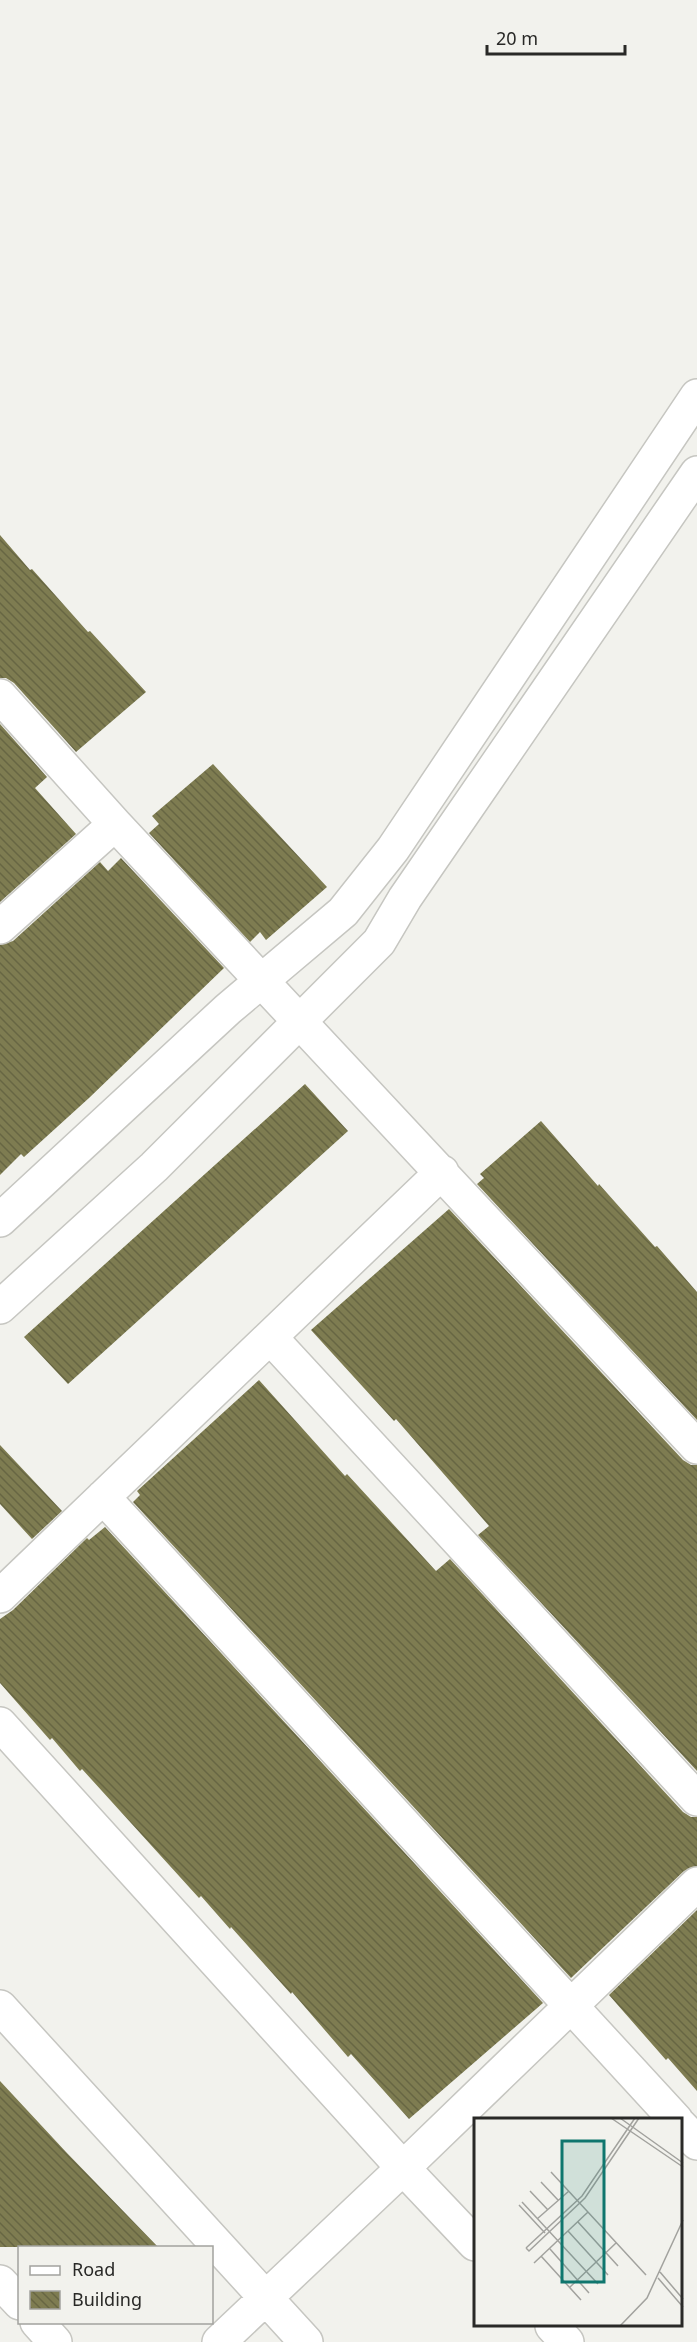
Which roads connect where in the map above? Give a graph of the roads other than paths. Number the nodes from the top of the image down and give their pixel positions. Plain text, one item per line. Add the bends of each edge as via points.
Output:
1 (697, 396) edge
2 (697, 473) edge
3 (0, 696) edge
4 (115, 824) junction
5 (0, 927) edge
6 (262, 980) junction
7 (300, 1021) junction
8 (442, 1172) junction
9 (0, 1220) edge
10 (0, 1307) edge
11 (270, 1337) junction
12 (697, 1447) edge
13 (103, 1497) junction
14 (0, 1596) edge
15 (0, 1724) edge
16 (697, 1799) edge
17 (697, 1884) edge
18 (571, 2006) junction
19 (0, 2007) edge
20 (674, 2118) edge
21 (682, 2126) edge
22 (697, 2143) edge
23 (404, 2169) junction
24 (474, 2243) edge
25 (0, 2282) edge
26 (266, 2298) junction
27 (18, 2301) edge
28 (39, 2324) edge
29 (554, 2327) edge
30 (55, 2342) edge
31 (219, 2342) edge
32 (306, 2342) edge
33 (567, 2342) edge

1 - 6 street via 393,849 343,912
2 - 7 street via 411,889 379,942
3 - 4 street
4 - 5 street
4 - 6 street
6 - 7 street
6 - 9 street
7 - 8 street
7 - 10 street via 154,1167
8 - 11 street
8 - 12 street
11 - 13 street
11 - 16 street
13 - 14 street
13 - 18 street
15 - 23 street
17 - 18 street
18 - 20 street
18 - 23 street
19 - 26 street
21 - 22 street
23 - 24 street
23 - 26 street
25 - 27 street
26 - 31 street
26 - 32 street
28 - 30 street
29 - 33 street

